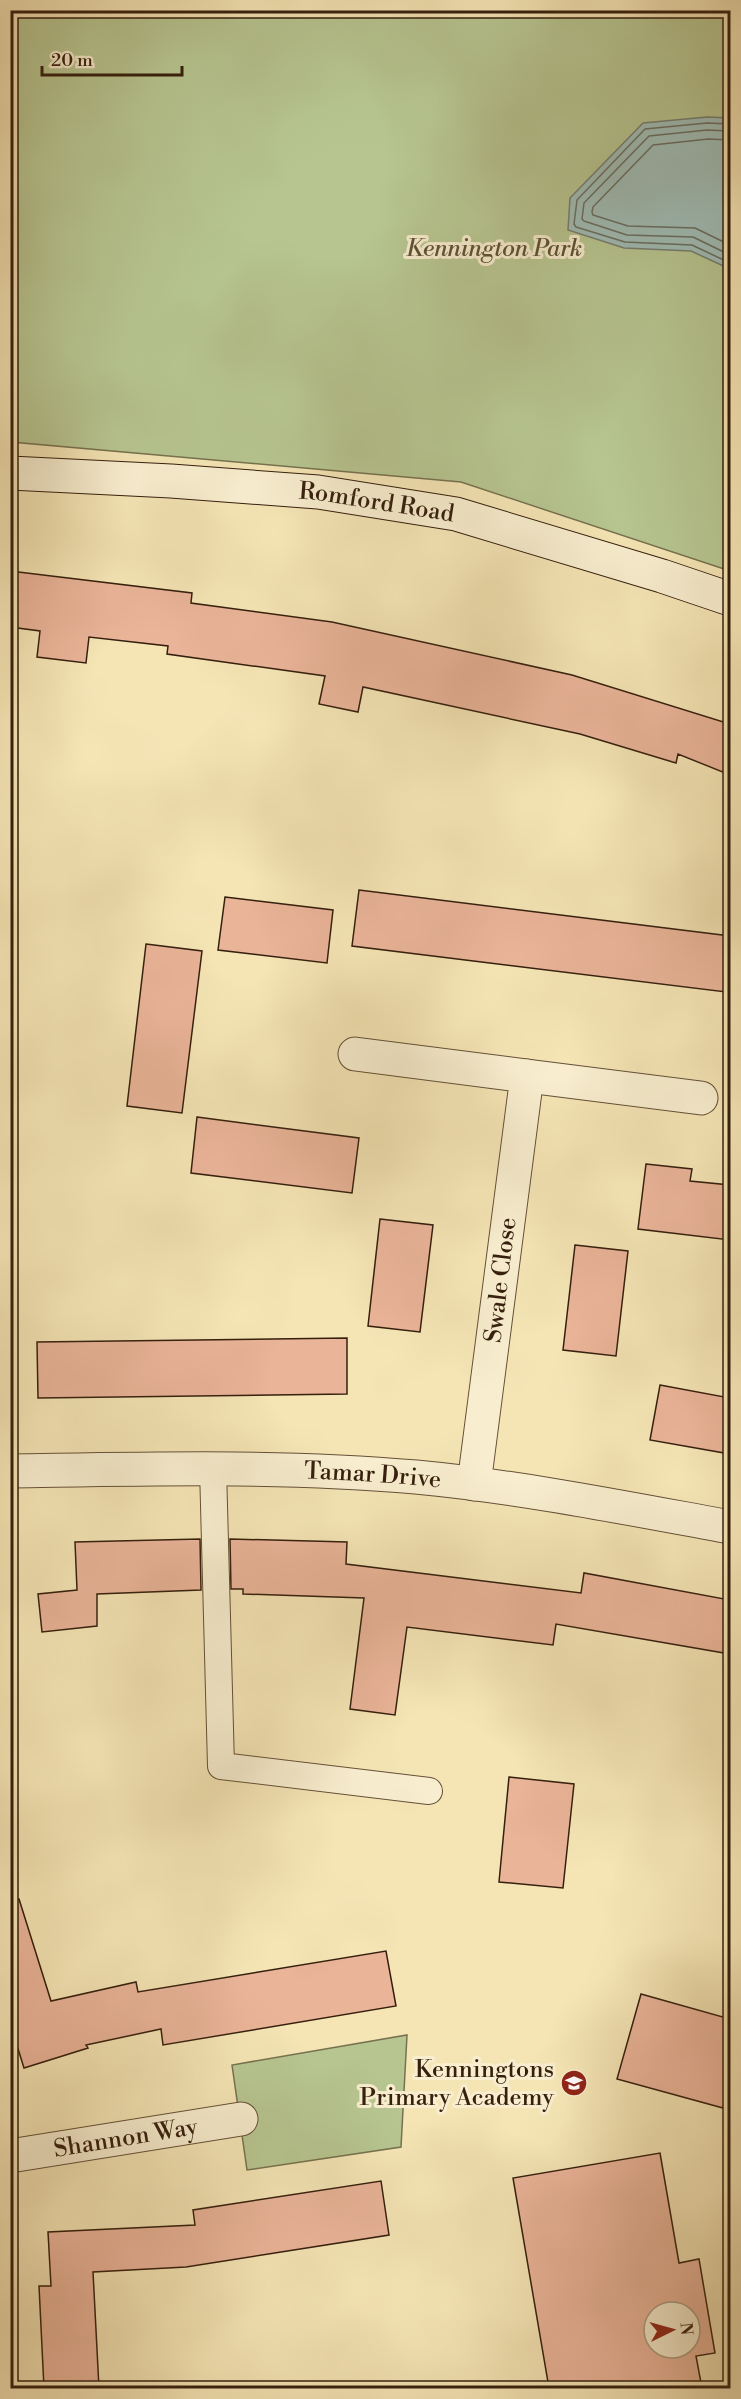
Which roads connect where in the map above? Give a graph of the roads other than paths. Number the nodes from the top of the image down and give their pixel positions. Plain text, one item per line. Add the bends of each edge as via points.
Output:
1 (10, 473) edge
2 (730, 599) edge
3 (355, 1054) dead end
4 (527, 1076) junction
5 (701, 1098) dead end
6 (213, 1468) junction
7 (10, 1472) edge
8 (474, 1484) junction
9 (730, 1527) edge
10 (429, 1791) dead end
11 (241, 2119) dead end
12 (10, 2156) edge

1 - 2 street, Romford Road via 318,492 456,514
3 - 4 street
4 - 5 street
4 - 8 street, Swale Close
6 - 7 street, Tamar Drive
6 - 8 street, Tamar Drive via 278,1468
6 - 10 lane via 221,1766
8 - 9 street, Tamar Drive
11 - 12 street, Shannon Way

